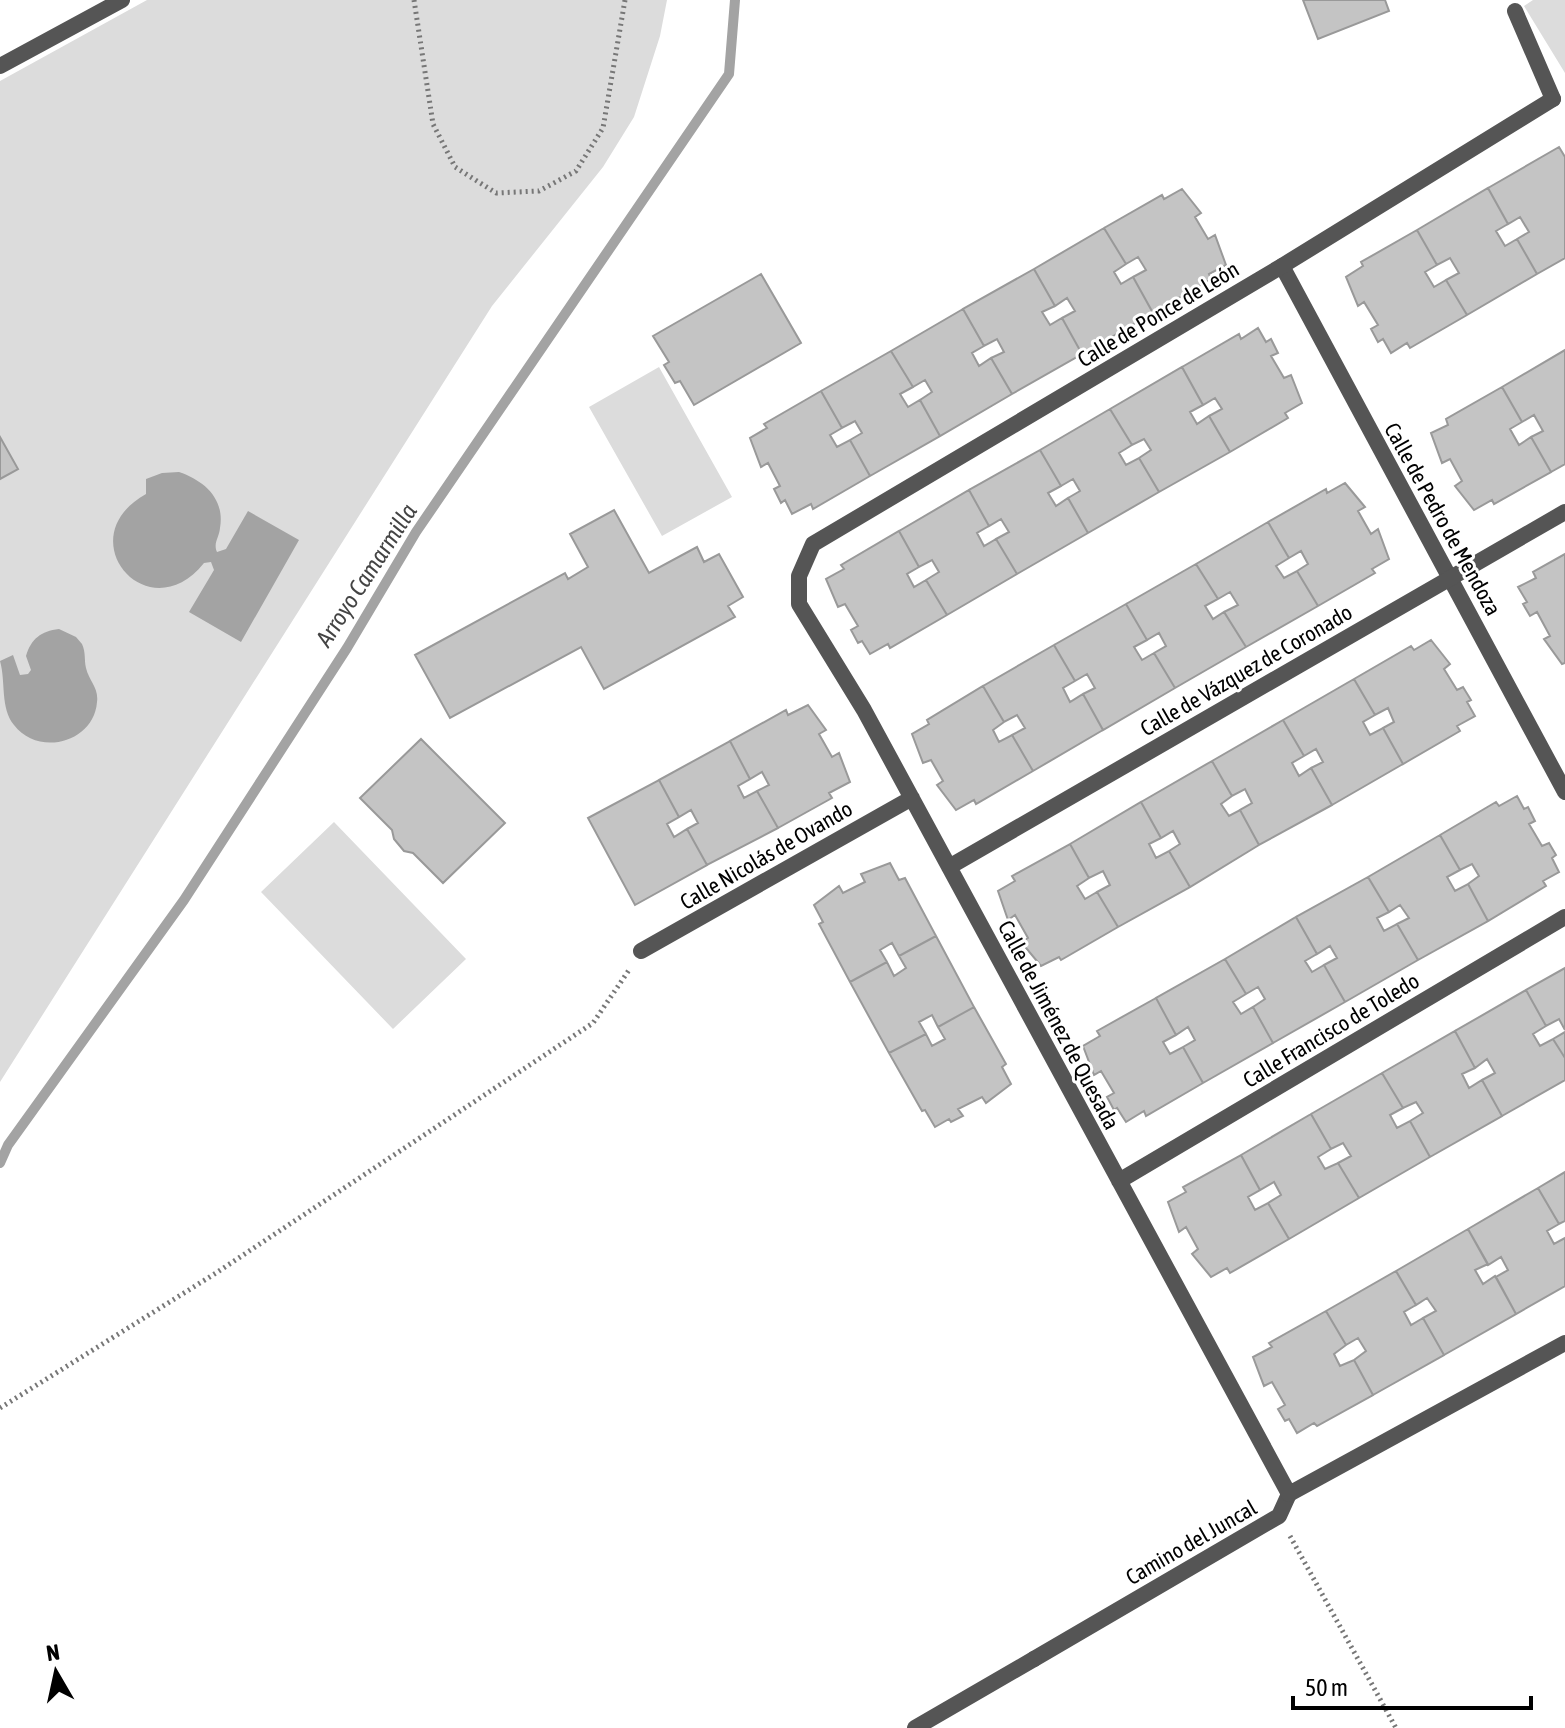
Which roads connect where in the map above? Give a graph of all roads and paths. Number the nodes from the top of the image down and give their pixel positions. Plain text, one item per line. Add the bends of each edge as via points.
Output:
1 (122, 0) edge
2 (414, 0) edge
3 (625, 0) edge
4 (1515, 11) dead end
5 (0, 66) edge
6 (1282, 266) junction
7 (1565, 512) edge
8 (799, 576) joint
9 (1451, 578) junction
10 (1565, 792) edge
11 (912, 798) junction
12 (949, 867) junction
13 (1565, 917) edge
14 (641, 951) joint
15 (1119, 1181) junction
16 (1565, 1343) edge
17 (0, 1408) edge
18 (1289, 1494) junction
19 (1279, 1516) junction
20 (915, 1728) edge
21 (1396, 1728) edge

1 - 5 street
2 - 3 path via 433,124 455,167 496,193 539,191 576,171 603,128
4 - 6 street, Calle de Ponce de León via 1553,99
6 - 8 street, Calle de Ponce de León via 813,544
6 - 9 street, Calle de Pedro de Mendoza
7 - 9 street, Calle de Vázquez de Coronado
8 - 11 street, Calle de Jiménez de Quesada via 799,604
9 - 10 street, Calle de Pedro de Mendoza
9 - 12 street, Calle de Vázquez de Coronado
11 - 12 street, Calle de Jiménez de Quesada
11 - 14 street, Calle Nicolás de Ovando
12 - 15 street, Calle de Jiménez de Quesada
13 - 15 street, Calle Francisco de Toledo
14 - 17 path via 593,1023 216,1273
15 - 18 street, Calle de Jiménez de Quesada
16 - 18 street
18 - 19 street, Camino del Juncal
19 - 20 street, Camino del Juncal
19 - 21 path

